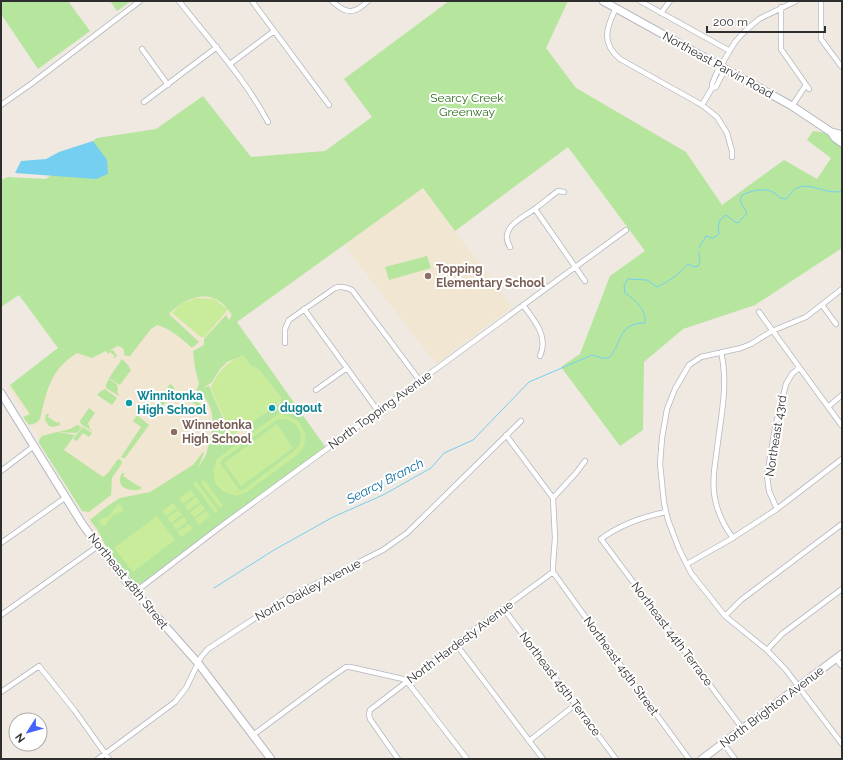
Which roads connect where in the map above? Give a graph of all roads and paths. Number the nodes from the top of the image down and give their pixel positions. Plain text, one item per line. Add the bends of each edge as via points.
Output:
1 (140, 1) edge
2 (179, 1) edge
3 (252, 1) edge
4 (332, 1) edge
5 (368, 1) edge
6 (603, 1) edge
7 (640, 1) edge
8 (670, 1) edge
9 (796, 1) edge
10 (821, 1) edge
11 (781, 7) junction
12 (616, 8) junction
13 (662, 13) junction
14 (274, 31) junction
15 (217, 47) junction
16 (142, 49) dead end
17 (730, 51) junction
18 (230, 64) junction
19 (722, 66) junction
20 (841, 66) edge
21 (168, 84) junction
22 (806, 85) junction
23 (809, 89) dead end
24 (144, 102) dead end
25 (1, 105) edge
26 (329, 105) dead end
27 (702, 105) junction
28 (792, 106) junction
29 (268, 122) dead end
30 (831, 132) junction
31 (842, 135) edge
32 (842, 143) edge
33 (732, 157) dead end
34 (564, 192) dead end
35 (534, 209) junction
36 (626, 230) dead end
37 (510, 247) dead end
38 (575, 267) junction
39 (585, 281) dead end
40 (842, 289) edge
41 (524, 305) junction
42 (822, 305) junction
43 (304, 309) junction
44 (759, 312) dead end
45 (836, 324) dead end
46 (772, 332) junction
47 (284, 344) dead end
48 (721, 352) junction
49 (540, 356) dead end
50 (347, 368) junction
51 (799, 368) junction
52 (420, 381) junction
53 (316, 390) dead end
54 (1, 393) edge
55 (842, 395) edge
56 (828, 407) junction
57 (378, 412) junction
58 (521, 421) dead end
59 (842, 426) edge
60 (506, 435) junction
61 (34, 446) junction
62 (842, 459) edge
63 (585, 461) dead end
64 (1, 471) edge
65 (66, 497) junction
66 (553, 498) junction
67 (777, 509) junction
68 (666, 512) junction
69 (842, 524) edge
70 (733, 538) junction
71 (1, 543) edge
72 (98, 546) junction
73 (687, 564) junction
74 (554, 572) junction
75 (842, 589) edge
76 (135, 592) junction
77 (504, 608) junction
78 (1, 615) edge
79 (725, 616) junction
80 (456, 644) junction
81 (767, 650) junction
82 (839, 657) edge
83 (198, 663) junction
84 (842, 666) edge
85 (406, 682) junction
86 (799, 686) junction
87 (1, 692) edge
88 (575, 705) junction
89 (742, 728) junction
90 (253, 735) junction
91 (529, 741) junction
92 (723, 743) junction
93 (842, 744) edge
94 (105, 754) junction
95 (98, 759) edge
96 (109, 759) edge
97 (271, 759) edge
98 (398, 759) edge
99 (467, 759) edge
100 (543, 759) edge
101 (616, 759) edge
102 (689, 759) edge
103 (702, 759) edge
104 (735, 759) edge

1 - 25 street
2 - 15 street
3 - 14 street
4 - 5 street via 343,10 351,12
6 - 12 main road, Northeast Parvin Road
7 - 13 street
8 - 13 street
9 - 11 street
10 - 20 street via 821,39
11 - 17 street via 751,25
11 - 22 street via 781,48
12 - 19 main road, Northeast Parvin Road
12 - 27 street via 606,29 615,56
13 - 17 street
14 - 18 street
14 - 26 street
15 - 18 street
15 - 21 street
16 - 21 street
17 - 19 street
18 - 29 street
19 - 27 street
19 - 28 main road, Northeast Parvin Road
21 - 24 street
22 - 23 street
22 - 28 street
27 - 33 street via 724,126 730,141
28 - 30 main road, Northeast Parvin Road
30 - 31 main road, Northeast Parvin Road
30 - 32 main road, Northeast Parvin Road
34 - 35 street via 558,191
35 - 37 street via 514,222 509,229 507,237
35 - 38 street
36 - 38 street, North Topping Avenue
38 - 39 street
38 - 41 street, North Topping Avenue
40 - 42 street
41 - 49 street via 542,334
41 - 52 street, North Topping Avenue
42 - 45 street
42 - 46 street via 806,317
43 - 47 street via 286,324
43 - 50 street
43 - 52 street via 335,288 344,287 352,290
44 - 46 street
46 - 48 street via 744,347
46 - 51 street
48 - 68 street via 701,357 689,365 680,378 670,402 664,421 661,456
48 - 70 street via 725,375 714,493 720,515
50 - 53 street
50 - 57 street
51 - 56 street
51 - 67 street, Northeast 43rd via 786,384 767,476 769,491
52 - 57 street, North Topping Avenue
54 - 61 main road, Northeast 48th Street
55 - 56 street
56 - 59 street
57 - 76 street, North Topping Avenue
58 - 60 street, North Oakley Avenue
60 - 66 street
60 - 83 street, North Oakley Avenue via 397,541 284,600 208,649
61 - 64 street
61 - 65 main road, Northeast 48th Street
62 - 67 street
63 - 66 street
65 - 71 street
65 - 72 main road, Northeast 48th Street
66 - 74 street
67 - 70 street
68 - 73 street
68 - 89 street, Northeast 44th Terrace via 633,521 601,539
69 - 79 street via 741,600
70 - 73 street
72 - 76 main road, Northeast 48th Street
72 - 78 street
73 - 79 street via 691,573
74 - 77 street, North Hardesty Avenue
74 - 102 street, Northeast 45th Street
75 - 81 street via 782,634
76 - 83 main road, Northeast 48th Street
77 - 80 street, North Hardesty Avenue
77 - 88 street, Northeast 45th Terrace
79 - 81 street
80 - 85 street, North Hardesty Avenue
80 - 91 street
81 - 86 street
82 - 84 street
82 - 86 main road, North Brighton Avenue
83 - 90 main road, Northeast 48th Street
83 - 94 street, North Oakley Avenue via 186,688 175,702
85 - 90 street via 384,674 346,667
85 - 98 street, North Hardesty Avenue via 370,710 369,714
85 - 99 street
86 - 89 main road, North Brighton Avenue
86 - 93 street
87 - 94 street via 39,666
88 - 91 street
88 - 101 street, Northeast 45th Terrace
89 - 92 main road, North Brighton Avenue
90 - 97 main road, Northeast 48th Street
91 - 100 street
92 - 103 main road, North Brighton Avenue
92 - 104 street
94 - 95 street, North Oakley Avenue
94 - 96 street

